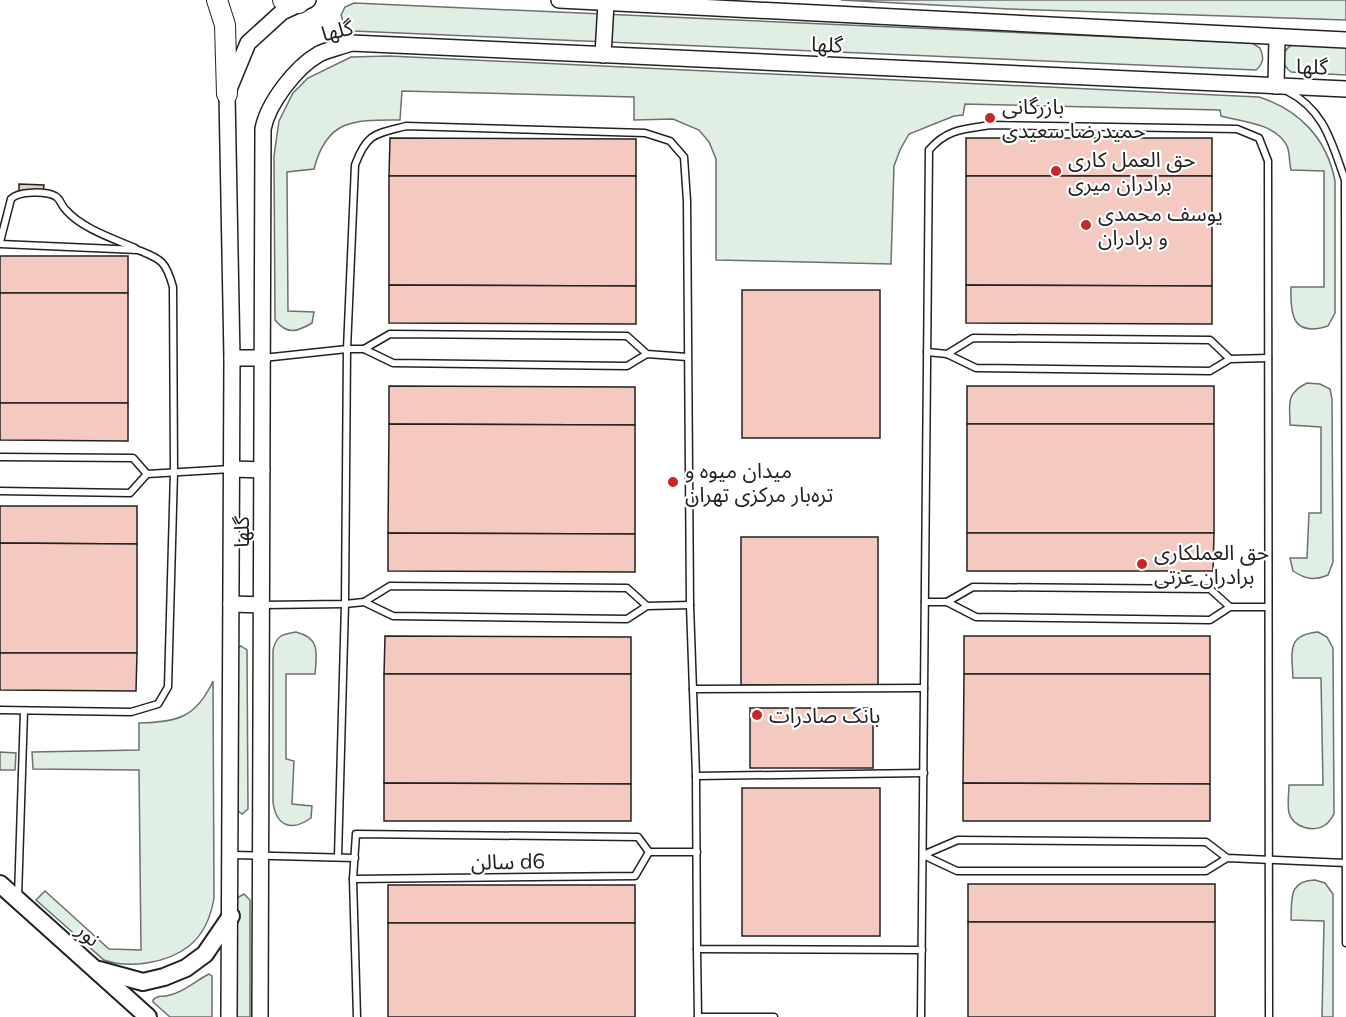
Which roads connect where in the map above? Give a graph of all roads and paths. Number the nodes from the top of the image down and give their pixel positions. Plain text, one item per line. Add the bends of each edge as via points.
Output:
1 (218, 0) edge
2 (559, 0) edge
3 (297, 1) edge
4 (606, 3) junction
5 (1277, 37) junction
6 (1346, 40) edge
7 (603, 55) junction
8 (1276, 86) junction
9 (1346, 88) edge
10 (227, 94) junction
11 (0, 243) edge
12 (138, 250) junction
13 (347, 349) junction
14 (364, 349) junction
15 (927, 352) junction
16 (647, 354) junction
17 (947, 354) junction
18 (687, 357) junction
19 (232, 358) junction
20 (263, 358) junction
21 (1230, 358) junction
22 (1268, 358) junction
23 (0, 458) edge
24 (231, 469) junction
25 (262, 470) junction
26 (174, 472) junction
27 (147, 474) junction
28 (0, 491) edge
29 (364, 602) junction
30 (925, 602) junction
31 (947, 602) junction
32 (231, 604) junction
33 (345, 604) junction
34 (262, 605) junction
35 (690, 605) junction
36 (647, 606) junction
37 (1230, 607) junction
38 (1268, 607) junction
39 (924, 688) junction
40 (693, 689) junction
41 (0, 710) edge
42 (24, 711) junction
43 (924, 773) junction
44 (696, 776) junction
45 (649, 852) junction
46 (697, 852) junction
47 (231, 855) junction
48 (923, 855) junction
49 (261, 856) junction
50 (338, 857) junction
51 (355, 858) junction
52 (1227, 858) junction
53 (1269, 860) junction
54 (1346, 863) edge
55 (353, 879) junction
56 (0, 884) edge
57 (18, 901) junction
58 (231, 916) junction
59 (1346, 943) edge
60 (697, 949) junction
61 (922, 950) junction
62 (93, 968) junction
63 (148, 1017) edge
64 (230, 1017) edge
65 (260, 1017) edge
66 (357, 1017) edge
67 (698, 1017) edge
68 (774, 1017) edge
69 (921, 1017) edge
70 (1269, 1017) edge

1 - 10 main road via 225,25
2 - 4 street, گلها
3 - 10 street, گلها via 248,43
4 - 5 street, گلها
4 - 7 street
5 - 6 street, گلها
5 - 8 street
7 - 8 street, گلها
7 - 20 street, گلها via 351,43 319,54 291,77 265,117 263,129
8 - 9 street, گلها
8 - 54 lane via 1298,97 1324,124 1345,180
10 - 19 street, گلها
11 - 12 lane
11 - 12 lane via 11,199 21,192 52,194 66,211 95,231
12 - 26 lane via 157,257 168,270 173,287
13 - 14 lane
13 - 18 lane via 354,165 362,146 376,133 406,126 645,133 670,141 684,157
13 - 20 lane
13 - 33 lane
14 - 16 lane via 393,363 627,366
14 - 16 lane via 390,334 627,336
15 - 17 lane
15 - 22 lane via 929,150 940,138 959,130 991,125 1237,129 1259,138 1268,161
15 - 30 lane
16 - 18 lane
17 - 21 lane via 976,368 1210,371
17 - 21 lane via 973,338 1210,340
18 - 35 lane
19 - 20 street
19 - 24 street, گلها
20 - 25 street, گلها
21 - 22 lane
22 - 38 lane
23 - 27 lane via 133,458
24 - 25 street
24 - 26 lane
24 - 32 street, گلها
25 - 34 street, گلها
26 - 27 lane
26 - 42 lane via 168,687 158,704 132,712
27 - 28 lane via 130,493
29 - 33 lane
29 - 36 lane via 393,616 627,619
29 - 36 lane via 390,586 627,588
30 - 31 lane
30 - 39 lane
31 - 37 lane via 976,617 1210,620
31 - 37 lane via 973,587 1210,589
32 - 34 street
32 - 47 street, گلها
33 - 34 lane
33 - 50 lane
34 - 49 street, گلها
35 - 36 lane
35 - 40 lane
37 - 38 lane
38 - 53 lane
39 - 40 lane
39 - 43 lane
40 - 44 lane
41 - 42 lane
42 - 57 lane
43 - 44 lane
43 - 48 lane
44 - 46 lane
45 - 46 lane
45 - 51 lane via 638,837 357,834
45 - 55 lane, سالن d6 via 635,876
46 - 60 lane
47 - 49 lane
47 - 58 street, گلها
48 - 52 lane via 957,871 1206,871
48 - 52 lane via 958,840 1029,840 1206,842
48 - 61 lane
49 - 50 lane
49 - 65 street, گلها
50 - 51 lane
51 - 55 lane
52 - 53 lane
53 - 54 lane
53 - 70 lane
54 - 59 lane
55 - 66 lane
56 - 57 main road, نور
57 - 62 main road, نور
58 - 62 main road via 205,954 164,977 143,982
58 - 64 street, گلها
60 - 61 lane
60 - 67 lane
61 - 69 lane
62 - 63 main road, نور
67 - 68 lane

